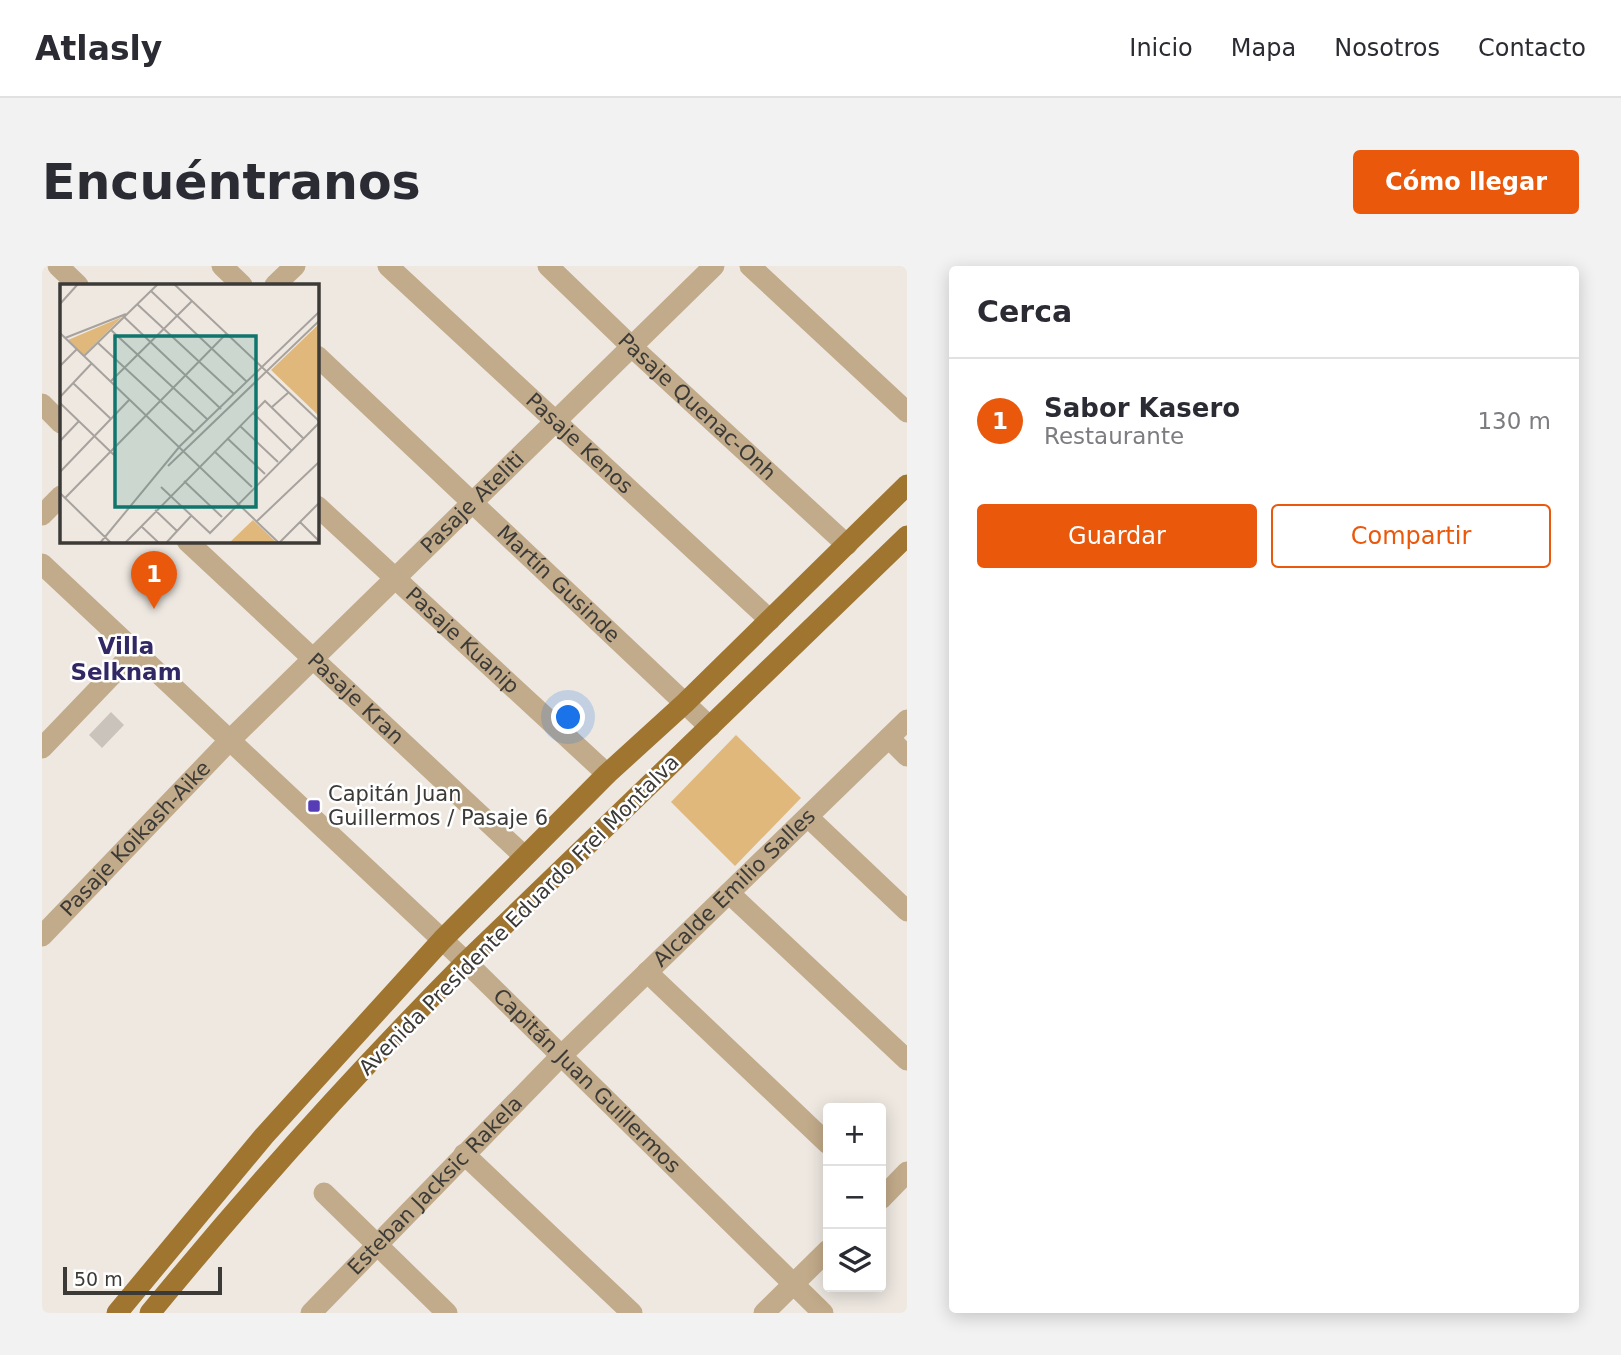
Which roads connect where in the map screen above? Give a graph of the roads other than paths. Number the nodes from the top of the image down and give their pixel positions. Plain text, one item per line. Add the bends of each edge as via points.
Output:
1 (58, 266) edge
2 (222, 266) edge
3 (295, 266) edge
4 (388, 266) edge
5 (548, 266) edge
6 (714, 266) edge
7 (750, 266) edge
8 (77, 284) edge
9 (241, 284) edge
10 (276, 284) edge
11 (632, 347) junction
12 (318, 357) edge
13 (42, 404) edge
14 (907, 412) edge
15 (60, 422) edge
16 (555, 422) junction
17 (907, 485) edge
18 (60, 497) edge
19 (472, 503) junction
20 (318, 507) edge
21 (42, 515) edge
22 (907, 536) edge
23 (188, 542) edge
24 (847, 545) junction
25 (42, 564) edge
26 (395, 579) junction
27 (770, 620) junction
28 (135, 651) junction
29 (313, 659) junction
30 (685, 703) junction
31 (907, 720) edge
32 (710, 727) junction
33 (889, 738) junction
34 (230, 740) junction
35 (42, 748) edge
36 (907, 756) edge
37 (607, 774) junction
38 (808, 817) junction
39 (524, 856) junction
40 (729, 893) junction
41 (907, 911) edge
42 (42, 936) edge
43 (442, 940) junction
44 (466, 962) junction
45 (647, 972) junction
46 (561, 1056) junction
47 (907, 1060) edge
48 (823, 1139) edge
49 (464, 1154) junction
50 (907, 1172) edge
51 (886, 1192) edge
52 (324, 1193) dead end
53 (377, 1245) junction
54 (823, 1255) edge
55 (794, 1284) junction
56 (117, 1313) edge
57 (150, 1313) edge
58 (311, 1313) edge
59 (447, 1313) edge
60 (632, 1313) edge
61 (764, 1313) edge
62 (823, 1313) edge

1 - 8 street
2 - 9 street
3 - 10 street
4 - 16 street, Pasaje Kenos
5 - 11 street, Pasaje Quenac-Onh
6 - 11 street, Pasaje Ateliti
7 - 14 street
11 - 16 street, Pasaje Ateliti
11 - 24 street, Pasaje Quenac-Onh
12 - 19 street, Martín Gusinde
13 - 15 street
16 - 19 street, Pasaje Ateliti
16 - 27 street, Pasaje Kenos
17 - 24 main road, Avenida Presidente Eduardo Frei Montalva
18 - 21 street
19 - 26 street, Pasaje Ateliti
19 - 30 street, Martín Gusinde
20 - 26 street, Pasaje Kuanip
22 - 32 main road, Avenida Presidente Eduardo Frei Montalva
23 - 29 street, Pasaje Kran
24 - 27 main road, Avenida Presidente Eduardo Frei Montalva
25 - 28 street, Capitán Juan Guillermos
26 - 29 street, Pasaje Ateliti
26 - 37 street, Pasaje Kuanip
27 - 30 main road, Avenida Presidente Eduardo Frei Montalva
28 - 34 street, Capitán Juan Guillermos
28 - 35 street
29 - 34 street, Pasaje Ateliti
29 - 39 street, Pasaje Kran
30 - 32 street, Martín Gusinde
30 - 37 main road, Avenida Presidente Eduardo Frei Montalva
31 - 33 street, Alcalde Emilio Salles
32 - 44 main road, Avenida Presidente Eduardo Frei Montalva
33 - 36 street
33 - 38 street, Alcalde Emilio Salles
34 - 42 street, Pasaje Koikash-Aike
34 - 43 street, Capitán Juan Guillermos
37 - 39 main road, Avenida Presidente Eduardo Frei Montalva
38 - 40 street, Alcalde Emilio Salles
38 - 41 street
39 - 43 main road, Avenida Presidente Eduardo Frei Montalva
40 - 45 street, Alcalde Emilio Salles
40 - 47 street
43 - 44 street, Capitán Juan Guillermos
43 - 56 main road, Avenida Presidente Eduardo Frei Montalva via 264,1136
44 - 46 street, Capitán Juan Guillermos
44 - 57 main road, Avenida Presidente Eduardo Frei Montalva via 314,1120
45 - 46 street, Alcalde Emilio Salles
45 - 48 street
46 - 49 street, Esteban Jacksic Rakela
46 - 55 street, Capitán Juan Guillermos
49 - 53 street, Esteban Jacksic Rakela
49 - 60 street
50 - 51 street
52 - 53 street
53 - 58 street, Esteban Jacksic Rakela
53 - 59 street
54 - 55 street
55 - 61 street
55 - 62 street, Capitán Juan Guillermos

